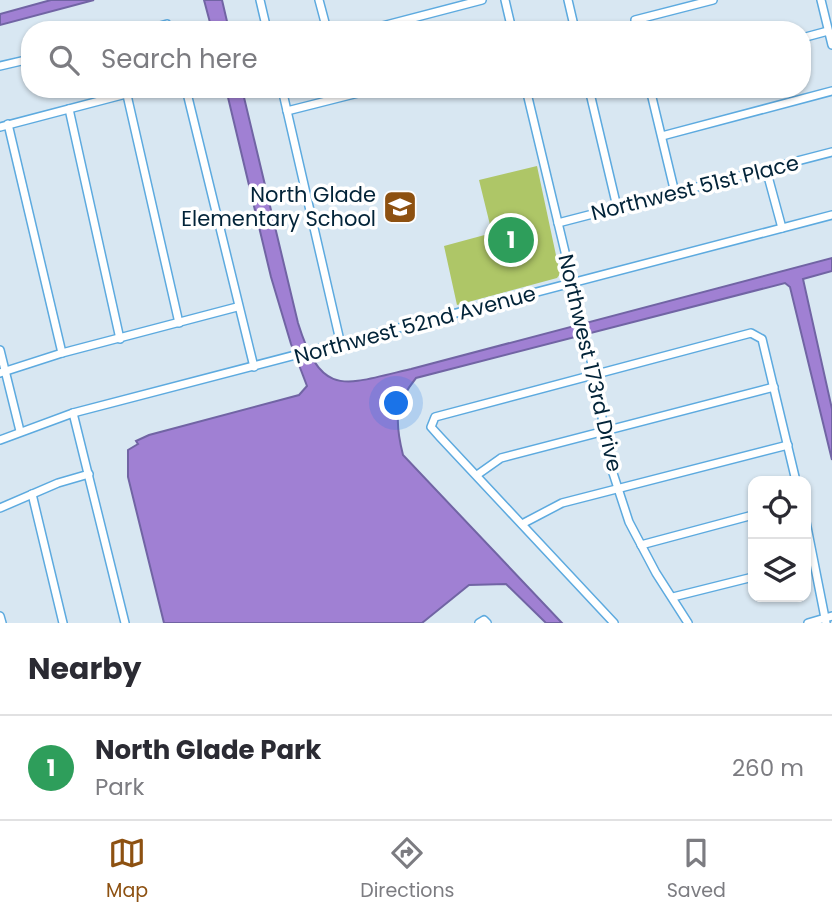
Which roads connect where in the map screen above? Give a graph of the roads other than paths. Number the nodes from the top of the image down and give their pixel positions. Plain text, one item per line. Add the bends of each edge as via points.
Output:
1 (260, 0) edge
2 (319, 0) edge
3 (482, 0) edge
4 (505, 0) edge
5 (568, 0) edge
6 (713, 0) edge
7 (821, 0) edge
8 (265, 21) edge
9 (325, 21) edge
10 (402, 21) edge
11 (510, 21) edge
12 (573, 21) edge
13 (635, 21) edge
14 (828, 31) junction
15 (811, 35) edge
16 (832, 45) edge
17 (21, 60) edge
18 (0, 66) edge
19 (832, 91) edge
20 (811, 97) edge
21 (115, 98) edge
22 (128, 98) edge
23 (188, 98) edge
24 (284, 98) edge
25 (328, 98) edge
26 (528, 98) edge
27 (591, 98) edge
28 (652, 98) edge
29 (806, 98) edge
30 (69, 109) junction
31 (287, 111) junction
32 (4, 126) edge
33 (662, 136) junction
34 (832, 152) edge
35 (766, 169) junction
36 (675, 193) junction
37 (617, 208) junction
38 (832, 215) edge
39 (558, 223) junction
40 (782, 228) junction
41 (573, 284) junction
42 (237, 307) junction
43 (179, 323) junction
44 (120, 339) junction
45 (341, 345) junction
46 (0, 350) edge
47 (62, 353) junction
48 (254, 367) junction
49 (3, 372) edge
50 (594, 373) junction
51 (774, 387) junction
52 (73, 413) junction
53 (20, 431) junction
54 (607, 432) junction
55 (0, 440) edge
56 (788, 445) junction
57 (89, 474) junction
58 (477, 475) junction
59 (795, 476) edge
60 (618, 489) junction
61 (32, 494) junction
62 (0, 508) edge
63 (748, 516) edge
64 (522, 524) junction
65 (810, 539) edge
66 (641, 545) junction
67 (815, 561) junction
68 (811, 562) edge
69 (748, 578) edge
70 (673, 597) junction
71 (0, 616) edge
72 (828, 619) edge
73 (2, 623) edge
74 (63, 623) edge
75 (125, 623) edge
76 (479, 623) edge
77 (487, 623) edge
78 (614, 623) edge
79 (688, 623) edge
80 (808, 623) edge

1 - 8 street
2 - 9 street
3 - 10 street
4 - 11 street
5 - 12 street
6 - 13 street
7 - 14 street
14 - 15 street
14 - 16 street
17 - 18 street
19 - 20 street
21 - 30 street
22 - 43 street
23 - 42 street
24 - 31 street
25 - 31 street
26 - 39 street, Northwest 173rd Drive
27 - 37 street
28 - 33 street
29 - 33 street
30 - 32 street
30 - 44 street
31 - 45 street
32 - 47 street
33 - 36 street
34 - 35 street, Northwest 51st Place
35 - 36 street, Northwest 51st Place
35 - 40 street
36 - 37 street, Northwest 51st Place
37 - 39 street, Northwest 51st Place
38 - 40 street, Northwest 52nd Avenue
39 - 41 street, Northwest 173rd Drive
40 - 41 street, Northwest 52nd Avenue
41 - 45 street, Northwest 52nd Avenue
41 - 50 street, Northwest 173rd Drive
42 - 43 street
42 - 48 street
43 - 44 street
44 - 47 street
45 - 48 street, Northwest 52nd Avenue
46 - 49 street
47 - 49 street
48 - 52 street, Northwest 52nd Avenue
49 - 53 street
50 - 51 street via 751,333 762,340
50 - 54 street, Northwest 173rd Drive
50 - 58 street via 435,416 431,426
51 - 54 street
51 - 56 street
52 - 53 street, Northwest 52nd Avenue
52 - 57 street
53 - 55 street, Northwest 52nd Avenue
54 - 58 street via 501,458
54 - 60 street, Northwest 173rd Drive
56 - 59 street
56 - 60 street
57 - 61 street
57 - 75 street
58 - 64 street
60 - 64 street via 562,503
60 - 66 street, Northwest 173rd Drive
61 - 62 street
61 - 74 street
63 - 66 street
64 - 78 street
65 - 67 street
66 - 70 street, Northwest 173rd Drive
67 - 68 street
67 - 72 street
69 - 70 street
70 - 79 street, Northwest 173rd Drive
71 - 73 street
72 - 80 street
76 - 77 street

